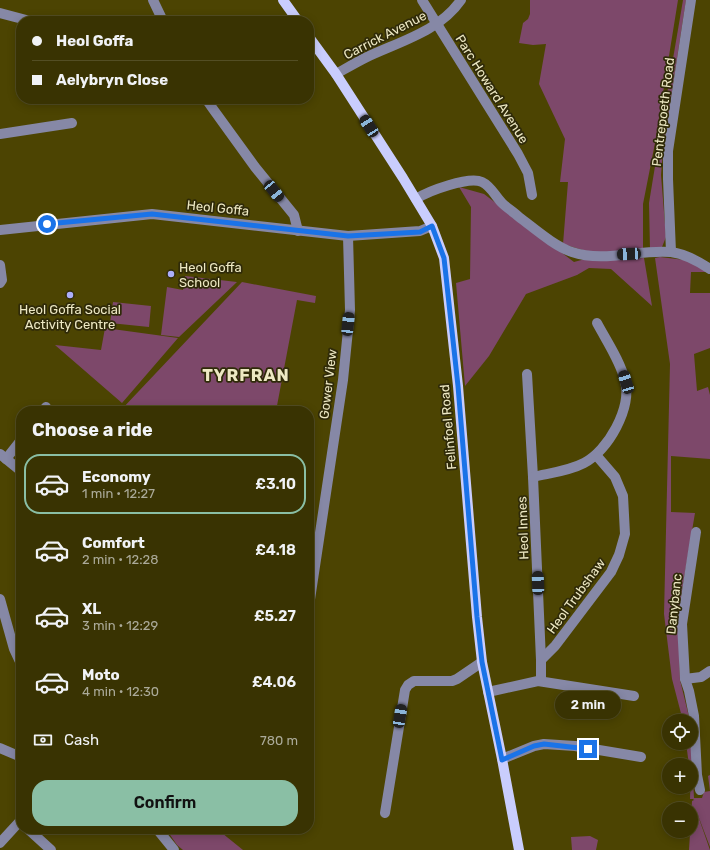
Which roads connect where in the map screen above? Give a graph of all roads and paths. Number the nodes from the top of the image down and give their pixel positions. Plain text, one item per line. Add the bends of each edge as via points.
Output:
1 (153, 0) edge
2 (283, 0) edge
3 (422, 0) edge
4 (461, 0) edge
5 (691, 0) edge
6 (0, 13) edge
7 (161, 16) edge
8 (294, 16) edge
9 (16, 17) edge
10 (436, 23) junction
11 (314, 44) edge
12 (336, 74) junction
13 (209, 104) edge
14 (72, 123) dead end
15 (0, 134) edge
16 (532, 195) dead end
17 (416, 199) junction
18 (432, 226) junction
19 (0, 230) edge
20 (298, 231) junction
21 (348, 236) junction
22 (671, 252) junction
23 (0, 265) edge
24 (710, 269) edge
25 (0, 283) edge
26 (597, 323) dead end
27 (527, 374) dead end
28 (16, 445) edge
29 (596, 455) junction
30 (3, 457) edge
31 (16, 467) edge
32 (533, 477) junction
33 (696, 532) dead end
34 (314, 573) edge
35 (0, 599) edge
36 (16, 653) edge
37 (541, 660) junction
38 (482, 662) junction
39 (710, 670) edge
40 (685, 678) junction
41 (541, 681) junction
42 (488, 692) junction
43 (634, 696) dead end
44 (0, 748) edge
45 (16, 755) edge
46 (641, 757) dead end
47 (502, 760) junction
48 (700, 790) dead end
49 (385, 813) dead end
50 (16, 829) edge
51 (33, 834) edge
52 (161, 834) edge
53 (0, 843) edge
54 (51, 850) edge
55 (174, 850) edge
56 (518, 850) edge

1 - 7 street
2 - 8 main road
3 - 10 street, Parc Howard Avenue
4 - 10 street, Carrick Avenue
5 - 22 street, Pentrepoeth Road via 668,151
6 - 9 street
10 - 12 street, Carrick Avenue via 415,37 365,58
10 - 16 street, Parc Howard Avenue via 518,154 528,173
11 - 12 main road, Felinfoel Road
12 - 17 main road, Felinfoel Road
13 - 20 street via 294,215
14 - 15 street
17 - 18 main road, Felinfoel Road
17 - 22 street via 433,190 470,180 481,181 489,186 503,204 528,224 573,252 590,256
18 - 21 street, Heol Goffa via 420,232
18 - 38 main road, Felinfoel Road via 444,258
19 - 20 street, Heol Goffa via 152,214
20 - 21 street, Heol Goffa
21 - 34 street, Gower View via 350,310 343,380
22 - 24 street via 694,259
23 - 25 street
26 - 29 street via 622,370 627,396 616,427 608,442
27 - 32 street, Heol Innes
28 - 30 street
29 - 32 street via 583,464
29 - 37 street, Heol Trubshaw via 615,477 623,496 625,534 611,572 556,646
30 - 31 street
32 - 37 street, Heol Innes
33 - 40 street, Danybanc via 682,624
35 - 36 street
37 - 41 street, Heol Innes
38 - 42 main road, Felinfoel Road
38 - 49 street via 452,681 414,681 408,685 405,690
39 - 40 street via 701,677
40 - 48 street, Danybanc via 694,716 696,775
41 - 42 street
41 - 43 street
42 - 47 main road, Felinfoel Road
44 - 45 street
46 - 47 street via 575,746 544,744
47 - 56 main road, Felinfoel Road
50 - 53 street
51 - 54 street
52 - 55 street

